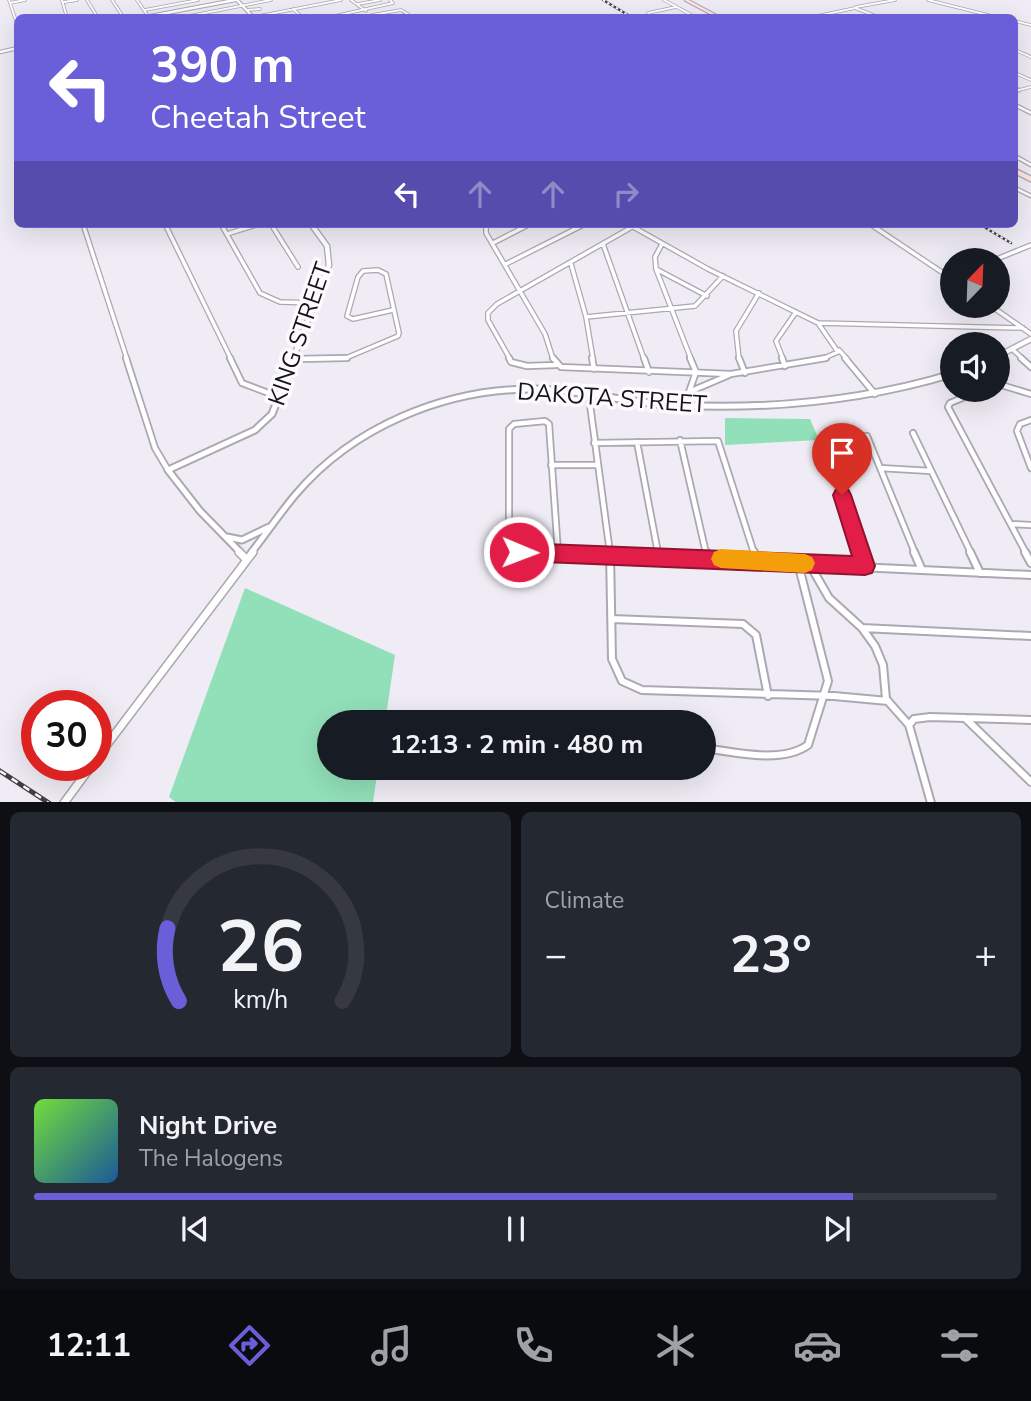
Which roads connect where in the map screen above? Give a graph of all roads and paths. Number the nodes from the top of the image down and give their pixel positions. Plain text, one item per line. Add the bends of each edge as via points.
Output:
1 (25, 0) edge
2 (78, 0) edge
3 (137, 0) edge
4 (163, 0) edge
5 (198, 0) edge
6 (210, 0) edge
7 (236, 0) edge
8 (272, 0) edge
9 (341, 0) edge
10 (352, 0) edge
11 (380, 0) edge
12 (390, 0) edge
13 (664, 0) edge
14 (686, 0) edge
15 (895, 0) edge
16 (928, 0) edge
17 (10, 1) edge
18 (63, 1) edge
19 (188, 1) edge
20 (322, 1) edge
21 (332, 2) junction
22 (276, 3) dead end
23 (326, 3) junction
24 (214, 4) junction
25 (357, 4) junction
26 (167, 5) junction
27 (337, 5) dead end
28 (242, 6) junction
29 (312, 6) junction
30 (677, 7) junction
31 (854, 8) junction
32 (260, 9) dead end
33 (293, 9) junction
34 (316, 9) dead end
35 (145, 10) junction
36 (220, 10) junction
37 (247, 10) junction
38 (364, 10) junction
39 (206, 12) joint
40 (346, 12) junction
41 (223, 13) dead end
42 (276, 13) edge
43 (147, 14) edge
44 (159, 14) edge
45 (197, 14) edge
46 (251, 14) edge
47 (299, 14) edge
48 (338, 14) edge
49 (349, 14) edge
50 (370, 14) edge
51 (382, 14) edge
52 (408, 14) edge
53 (649, 14) edge
54 (690, 14) edge
55 (712, 14) edge
56 (830, 14) edge
57 (870, 14) edge
58 (984, 14) edge
59 (84, 228) edge
60 (167, 228) edge
61 (223, 228) edge
62 (246, 228) edge
63 (274, 228) edge
64 (314, 228) edge
65 (486, 228) edge
66 (522, 228) edge
67 (577, 228) edge
68 (627, 228) edge
69 (634, 228) edge
70 (876, 228) edge
71 (227, 234) junction
72 (494, 243) junction
73 (604, 244) junction
74 (662, 244) junction
75 (1031, 245) edge
76 (1010, 254) edge
77 (506, 264) junction
78 (571, 264) junction
79 (298, 267) dead end
80 (656, 269) junction
81 (940, 271) edge
82 (723, 276) junction
83 (521, 291) junction
84 (759, 293) junction
85 (707, 296) junction
86 (316, 303) junction
87 (672, 309) junction
88 (393, 310) junction
89 (796, 312) junction
90 (628, 313) junction
91 (586, 317) junction
92 (1008, 318) edge
93 (818, 323) junction
94 (1023, 328) junction
95 (1031, 334) edge
96 (1031, 339) edge
97 (1012, 349) joint
98 (839, 350) junction
99 (295, 359) junction
100 (558, 365) junction
101 (785, 366) junction
102 (1031, 367) edge
103 (594, 369) junction
104 (649, 372) junction
105 (696, 372) junction
106 (745, 373) junction
107 (731, 374) junction
108 (940, 377) edge
109 (1010, 388) edge
110 (689, 392) junction
111 (875, 394) junction
112 (1031, 394) edge
113 (280, 397) junction
114 (589, 397) junction
115 (952, 402) edge
116 (672, 405) junction
117 (1031, 420) edge
118 (913, 433) dead end
119 (680, 440) junction
120 (637, 442) junction
121 (594, 443) junction
122 (551, 465) junction
123 (596, 465) junction
124 (880, 468) junction
125 (1031, 468) edge
126 (168, 470) junction
127 (931, 471) junction
128 (273, 524) junction
129 (1010, 524) junction
130 (1031, 524) edge
131 (221, 533) junction
132 (558, 552) junction
133 (610, 554) junction
134 (657, 556) junction
135 (707, 558) junction
136 (247, 560) junction
137 (756, 560) junction
138 (797, 563) junction
139 (1031, 563) edge
140 (810, 564) junction
141 (865, 566) junction
142 (922, 570) junction
143 (980, 573) junction
144 (1031, 575) edge
145 (612, 619) junction
146 (862, 628) junction
147 (1031, 636) edge
148 (768, 696) junction
149 (822, 696) junction
150 (888, 701) junction
151 (964, 717) junction
152 (1031, 720) edge
153 (909, 725) junction
154 (112, 739) edge
155 (716, 748) edge
156 (80, 781) edge
157 (1031, 782) edge
158 (65, 802) edge
159 (932, 802) edge

1 - 17 street
2 - 18 street
3 - 35 street
4 - 26 street
5 - 19 street
6 - 24 street
7 - 24 street
7 - 28 street
8 - 22 street
8 - 28 street
9 - 21 street
10 - 25 street
11 - 25 street
12 - 38 street via 393,4
13 - 30 street
14 - 55 main road
15 - 31 street
16 - 58 street
19 - 26 street
20 - 23 street
21 - 23 street
21 - 27 street
23 - 29 street
24 - 44 street
25 - 38 street
26 - 35 street
28 - 36 street
28 - 37 street
29 - 33 street
29 - 34 street
30 - 53 street
30 - 54 street
31 - 56 street
31 - 57 street
32 - 37 street
33 - 42 street
33 - 47 street
35 - 43 street
36 - 39 street
36 - 41 street
37 - 46 street
38 - 40 street
38 - 50 street
39 - 45 street
40 - 48 street
40 - 49 street
51 - 52 street via 401,10
59 - 126 street via 155,448
60 - 113 street via 242,383
61 - 71 street
62 - 71 street
63 - 79 street
64 - 86 street, KING STREET via 330,258
65 - 72 street
66 - 72 street
67 - 77 street
68 - 73 street
69 - 74 street
70 - 81 street
71 - 86 street via 260,293 280,302
72 - 77 street
73 - 78 street
73 - 90 street
74 - 80 street via 655,257
74 - 82 street
75 - 76 street
77 - 83 street
78 - 83 street
78 - 91 street
80 - 85 street
80 - 87 street
82 - 84 street
82 - 85 street
83 - 100 street
83 - 100 street via 488,313 498,341 518,365
84 - 89 street
84 - 106 street via 735,330 734,348
85 - 87 street via 698,305
86 - 99 street, KING STREET
87 - 90 street
87 - 105 street
88 - 88 street via 384,272 361,272 347,316 353,319
88 - 99 street via 399,332 391,341 346,358
89 - 93 street
89 - 101 street via 776,341
90 - 91 street
90 - 104 street
91 - 103 street
92 - 94 street
93 - 94 street
93 - 98 street
94 - 95 street
96 - 97 street
97 - 102 street
98 - 101 street via 831,357
98 - 111 street
99 - 113 street, KING STREET
100 - 103 street
101 - 106 street
103 - 104 street
104 - 105 street
105 - 107 street
105 - 110 street
106 - 107 street
107 - 110 street
108 - 111 street, DAKOTA STREET
109 - 112 street
110 - 116 street
111 - 116 street, DAKOTA STREET via 789,405
113 - 126 street, KING STREET via 260,428
114 - 116 street, DAKOTA STREET
114 - 121 street
114 - 128 street, DAKOTA STREET via 532,389 481,392 405,414 335,456
115 - 129 street via 948,407
117 - 125 street via 1020,424 1017,431
118 - 127 street
119 - 120 street
119 - 135 street
119 - 137 street via 721,444
120 - 121 street
120 - 134 street
121 - 123 street
122 - 123 street
122 - 132 street
122 - 132 street via 548,422 511,425 509,545 519,552
123 - 133 street
124 - 127 street
124 - 141 street via 867,436 826,443
124 - 142 street
126 - 131 street
127 - 143 street
128 - 131 street via 242,540
128 - 136 street, DAKOTA STREET
129 - 130 street
129 - 139 street
131 - 136 street
132 - 133 street
133 - 134 street
133 - 145 street
134 - 135 street
135 - 137 street
136 - 154 street, DAKOTA STREET
137 - 138 street
138 - 140 street
138 - 149 street via 828,670 828,688
140 - 141 street
140 - 146 street via 829,598
141 - 142 street
142 - 143 street
143 - 144 street
145 - 148 street via 743,624 756,635
145 - 148 street via 612,659 616,673 629,687
146 - 147 street
146 - 150 street via 883,665
148 - 149 street
149 - 150 street
149 - 155 street via 814,735 801,752
150 - 153 street
151 - 152 street
151 - 153 street via 917,718
151 - 157 street
153 - 159 street
156 - 158 street

